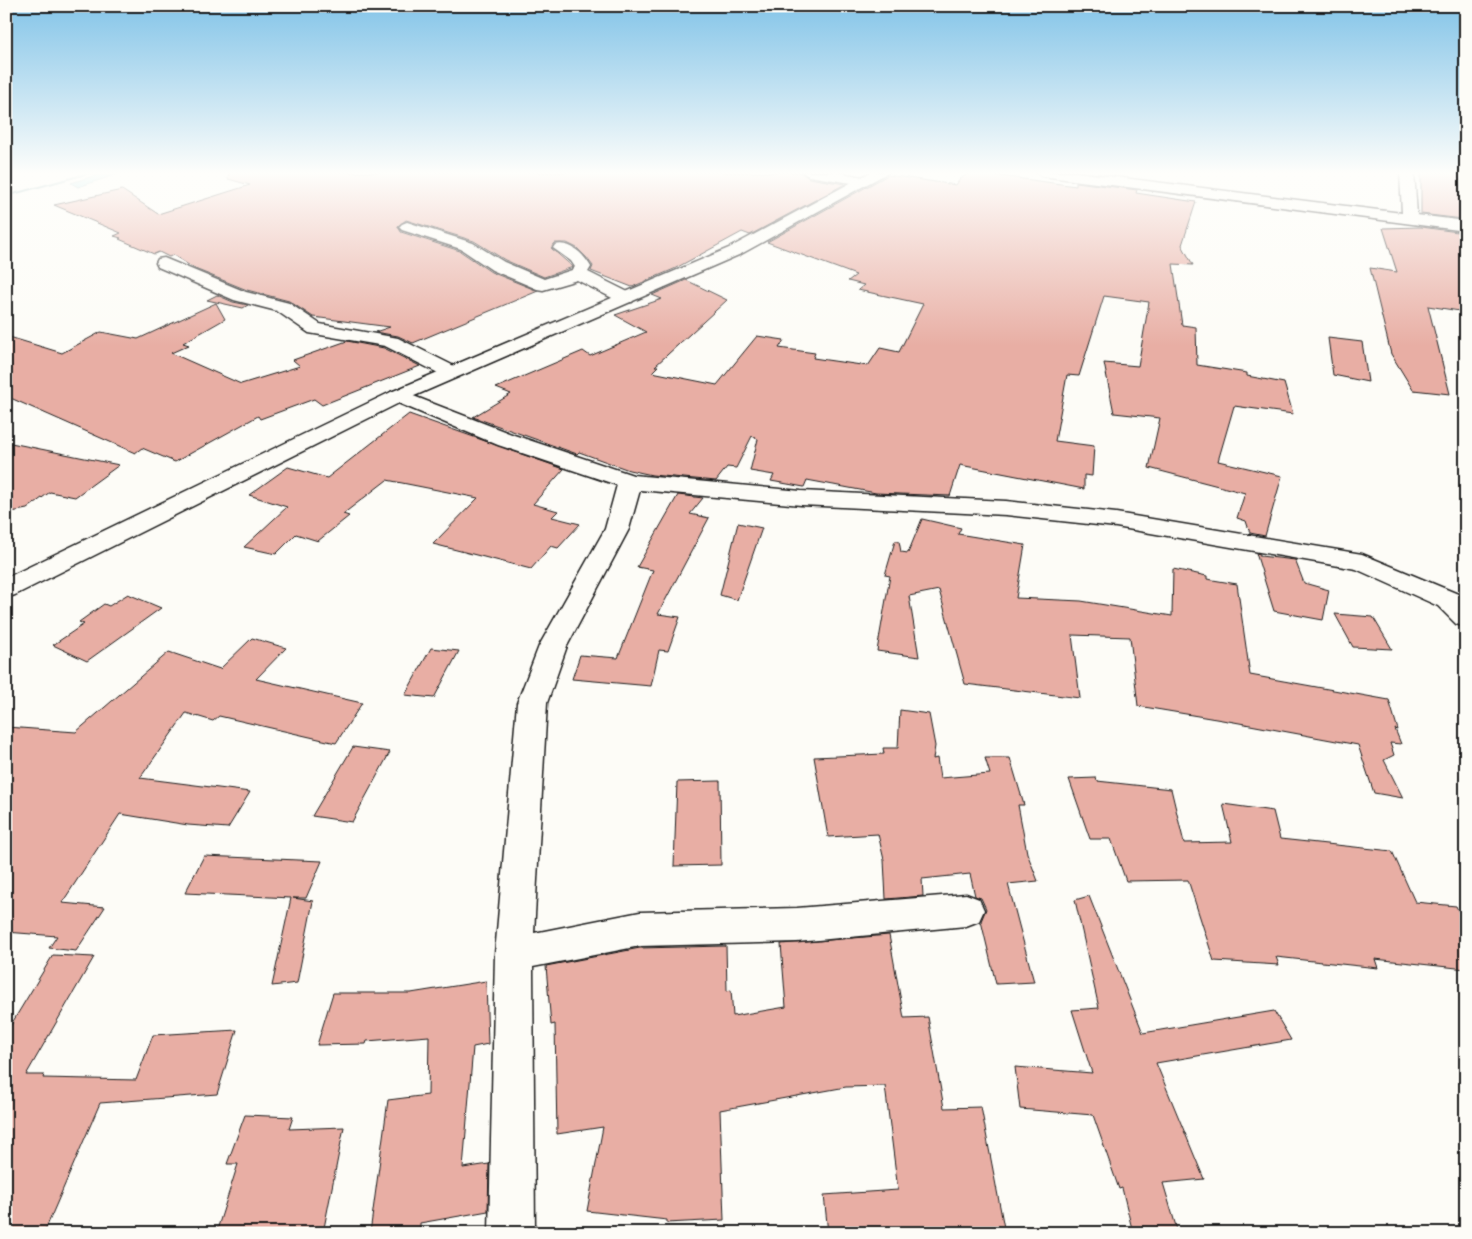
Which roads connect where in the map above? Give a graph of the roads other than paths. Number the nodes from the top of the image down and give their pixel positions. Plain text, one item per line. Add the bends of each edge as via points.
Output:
1 (416, 230) edge
2 (774, 230) edge
3 (561, 248) dead end
4 (164, 263) dead end
5 (578, 274) junction
6 (626, 298) junction
7 (451, 372) junction
8 (398, 396) junction
9 (630, 482) junction
10 (6, 589) edge
11 (1466, 618) edge
12 (966, 910) dead end
13 (514, 954) junction
14 (512, 1233) edge

1 - 5 street via 467,246 498,266 543,285
2 - 6 street via 735,251
3 - 5 street via 578,258 583,267
4 - 7 street via 240,296 283,308 316,329 391,342
5 - 6 street
6 - 7 street
7 - 8 street
8 - 9 street via 506,440
8 - 10 street
9 - 11 street via 801,498 1006,508 1116,520 1362,562 1448,600
9 - 13 street via 617,529 553,646 532,704
12 - 13 street via 798,925 640,929
13 - 14 street

